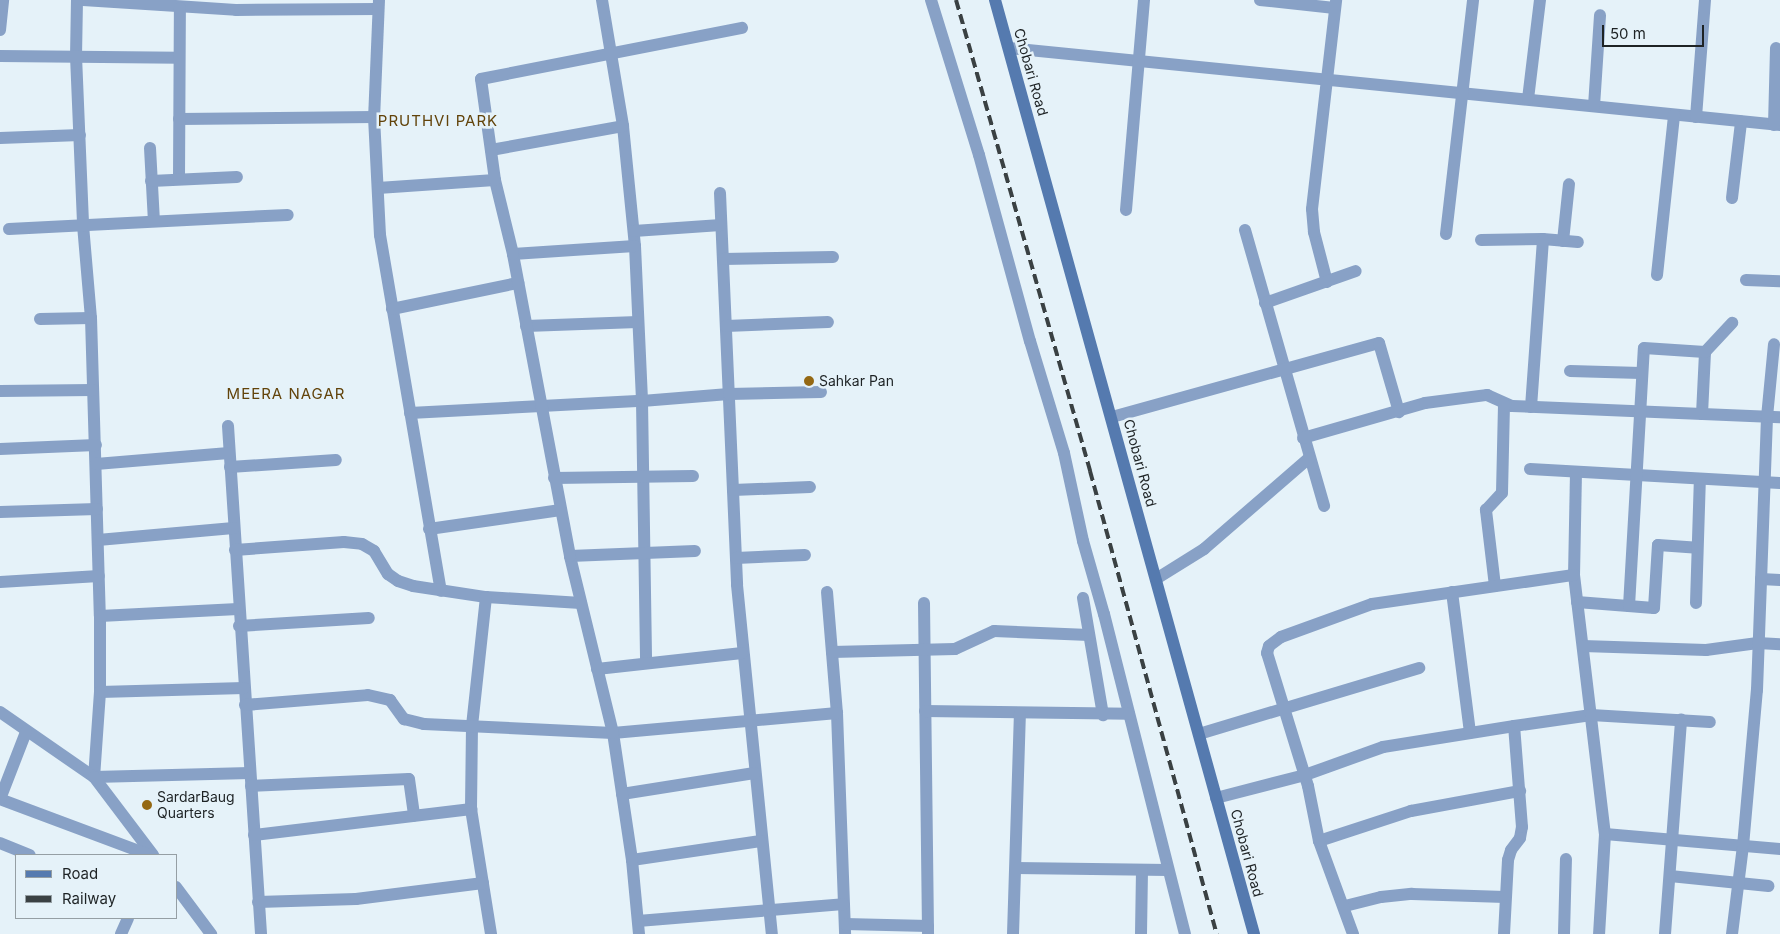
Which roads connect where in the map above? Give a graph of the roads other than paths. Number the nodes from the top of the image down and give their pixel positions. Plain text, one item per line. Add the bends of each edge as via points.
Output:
1 (3, 0) edge
2 (77, 0) edge
3 (83, 0) edge
4 (602, 0) edge
5 (931, 0) edge
6 (995, 0) edge
7 (1144, 0) edge
8 (1260, 0) edge
9 (1473, 0) edge
10 (1540, 0) edge
11 (1705, 0) edge
12 (378, 4) edge
13 (1335, 4) edge
14 (180, 8) junction
15 (1600, 15) dead end
16 (742, 28) dead end
17 (0, 30) edge
18 (1009, 48) junction
19 (1776, 48) dead end
20 (610, 53) junction
21 (0, 56) edge
22 (76, 56) junction
23 (179, 58) junction
24 (1138, 60) junction
25 (1326, 78) junction
26 (1462, 94) junction
27 (1528, 99) junction
28 (1594, 106) junction
29 (1674, 115) junction
30 (374, 117) junction
31 (1696, 117) junction
32 (179, 119) junction
33 (1741, 122) junction
34 (1777, 125) edge
35 (623, 126) junction
36 (80, 135) junction
37 (0, 138) edge
38 (150, 148) dead end
39 (491, 150) junction
40 (237, 177) dead end
41 (179, 179) junction
42 (495, 180) junction
43 (151, 181) junction
44 (1569, 184) dead end
45 (378, 188) junction
46 (720, 193) dead end
47 (1732, 198) dead end
48 (1126, 210) dead end
49 (288, 215) dead end
50 (154, 221) junction
51 (83, 225) junction
52 (721, 225) junction
53 (8, 229) dead end
54 (1245, 230) dead end
55 (634, 231) junction
56 (1446, 234) dead end
57 (1543, 239) junction
58 (1481, 240) dead end
59 (1563, 240) junction
60 (1578, 242) dead end
61 (635, 246) junction
62 (513, 254) junction
63 (833, 256) dead end
64 (723, 259) junction
65 (1356, 272) dead end
66 (1657, 275) dead end
67 (1746, 280) dead end
68 (1780, 281) edge
69 (1327, 282) junction
70 (518, 283) junction
71 (1265, 303) junction
72 (392, 309) junction
73 (90, 318) junction
74 (40, 319) dead end
75 (638, 322) junction
76 (828, 322) dead end
77 (1732, 323) dead end
78 (526, 326) junction
79 (726, 326) junction
80 (1774, 344) dead end
81 (1705, 352) junction
82 (1283, 370) junction
83 (1570, 371) dead end
84 (1640, 374) junction
85 (94, 390) junction
86 (0, 391) edge
87 (821, 392) dead end
88 (729, 394) junction
89 (642, 401) junction
90 (1504, 404) junction
91 (540, 406) junction
92 (1531, 407) junction
93 (1638, 411) junction
94 (1399, 412) junction
95 (410, 413) junction
96 (1702, 414) junction
97 (1112, 417) junction
98 (1774, 417) edge
99 (228, 426) dead end
100 (1303, 438) junction
101 (96, 445) junction
102 (0, 449) edge
103 (229, 453) junction
104 (1309, 458) junction
105 (336, 460) dead end
106 (96, 464) junction
107 (230, 467) junction
108 (1530, 469) dead end
109 (1576, 472) junction
110 (693, 476) dead end
111 (1635, 476) junction
112 (642, 477) junction
113 (554, 478) junction
114 (1700, 479) junction
115 (1765, 483) junction
116 (1780, 483) edge
117 (810, 487) dead end
118 (733, 490) junction
119 (1324, 506) dead end
120 (97, 509) junction
121 (561, 510) junction
122 (0, 512) edge
123 (233, 528) junction
124 (429, 528) junction
125 (98, 540) junction
126 (1697, 548) junction
127 (235, 550) junction
128 (695, 551) dead end
129 (643, 553) junction
130 (805, 555) dead end
131 (570, 556) junction
132 (736, 558) junction
133 (1574, 574) junction
134 (99, 576) junction
135 (1156, 579) junction
136 (1761, 579) junction
137 (1780, 580) edge
138 (0, 582) edge
139 (1495, 586) junction
140 (441, 591) junction
141 (827, 592) dead end
142 (1452, 592) junction
143 (486, 597) junction
144 (1083, 598) dead end
145 (1577, 602) junction
146 (581, 603) junction
147 (924, 603) dead end
148 (1696, 604) dead end
149 (1629, 606) junction
150 (238, 610) junction
151 (100, 616) junction
152 (370, 618) dead end
153 (239, 626) junction
154 (1089, 635) junction
155 (1758, 643) junction
156 (1780, 644) edge
157 (1582, 646) junction
158 (925, 649) junction
159 (742, 652) junction
160 (832, 652) junction
161 (646, 663) junction
162 (1419, 668) dead end
163 (597, 669) junction
164 (244, 688) junction
165 (100, 692) junction
166 (245, 706) junction
167 (1284, 709) junction
168 (926, 711) junction
169 (0, 712) edge
170 (837, 713) junction
171 (1020, 713) junction
172 (1129, 714) junction
173 (1103, 715) junction
174 (1591, 715) junction
175 (749, 720) junction
176 (1681, 720) junction
177 (1710, 722) dead end
178 (472, 726) junction
179 (1514, 726) junction
180 (26, 732) junction
181 (613, 733) junction
182 (1470, 733) junction
183 (1199, 734) junction
184 (754, 773) junction
185 (1305, 775) junction
186 (94, 777) junction
187 (250, 779) junction
188 (1520, 791) junction
189 (622, 794) junction
190 (1216, 798) junction
191 (0, 799) edge
192 (471, 809) junction
193 (414, 816) junction
194 (1605, 834) junction
195 (254, 835) junction
196 (1674, 840) junction
197 (761, 841) junction
198 (1320, 841) junction
199 (0, 843) edge
200 (1743, 846) junction
201 (1780, 849) edge
202 (28, 854) edge
203 (148, 854) edge
204 (150, 854) edge
205 (1566, 859) dead end
206 (632, 860) junction
207 (1016, 868) junction
208 (1142, 870) junction
209 (1168, 870) junction
210 (1670, 876) junction
211 (483, 883) junction
212 (1738, 883) junction
213 (1768, 886) dead end
214 (178, 890) edge
215 (1505, 897) junction
216 (258, 902) junction
217 (844, 904) junction
218 (1345, 906) junction
219 (768, 909) junction
220 (128, 919) edge
221 (638, 920) junction
222 (845, 929) edge
223 (928, 930) edge
224 (121, 934) edge
225 (211, 934) edge
226 (261, 934) edge
227 (491, 934) edge
228 (639, 934) edge
229 (772, 934) edge
230 (1013, 934) edge
231 (1141, 934) edge
232 (1185, 934) edge
233 (1254, 934) edge
234 (1353, 934) edge
235 (1504, 934) edge
236 (1508, 934) edge
237 (1564, 934) edge
238 (1599, 934) edge
239 (1665, 934) edge
240 (1732, 934) edge

1 - 17 street
2 - 22 street
3 - 14 street
4 - 20 street
5 - 172 street via 1064,453
6 - 18 street, Chobari Road
7 - 24 street
8 - 13 street
9 - 26 street
10 - 27 street
11 - 31 street
12 - 14 street via 236,10
12 - 30 street
13 - 25 street
14 - 23 street
15 - 28 street
16 - 20 street
18 - 24 street
18 - 97 street, Chobari Road
19 - 34 street
20 - 35 street
20 - 39 street via 480,79
21 - 22 street
22 - 23 street
22 - 36 street
23 - 32 street
24 - 25 street
24 - 48 street
25 - 26 street
25 - 69 street via 1312,209 1314,232
26 - 27 street
26 - 56 street
27 - 28 street
28 - 29 street
29 - 31 street
29 - 66 street
30 - 32 street
30 - 45 street
31 - 33 street
32 - 41 street
33 - 34 street
33 - 47 street
35 - 39 street
35 - 55 street
36 - 37 street
36 - 51 street
38 - 43 street
39 - 42 street
40 - 41 street
41 - 43 street
42 - 45 street
42 - 62 street
43 - 50 street
44 - 59 street
45 - 72 street via 380,235
46 - 52 street
49 - 50 street
50 - 51 street
51 - 53 street
51 - 73 street
52 - 55 street
52 - 64 street
54 - 71 street
55 - 61 street
57 - 58 street
57 - 59 street
57 - 92 street
59 - 60 street
61 - 62 street
61 - 75 street
62 - 70 street
63 - 64 street
64 - 79 street
65 - 69 street
67 - 68 street
69 - 71 street
70 - 72 street
70 - 78 street
71 - 82 street
72 - 95 street
73 - 74 street
73 - 85 street
75 - 78 street
75 - 89 street
76 - 79 street
77 - 81 street
78 - 91 street
79 - 88 street
80 - 98 street
81 - 84 street via 1644,348
81 - 96 street
82 - 94 street via 1379,343
82 - 97 street
82 - 100 street
83 - 84 street
84 - 93 street
85 - 86 street
85 - 101 street
87 - 88 street
88 - 89 street
88 - 118 street
89 - 91 street
89 - 112 street
90 - 92 street
90 - 94 street via 1487,395 1425,403
90 - 139 street via 1502,493 1486,510
91 - 95 street
91 - 113 street
92 - 93 street
93 - 96 street
93 - 111 street
94 - 100 street
95 - 124 street
96 - 98 street
97 - 135 street, Chobari Road
98 - 115 street
99 - 103 street
100 - 104 street
101 - 102 street
101 - 106 street
103 - 106 street
103 - 107 street
104 - 119 street
104 - 135 street via 1204,550
105 - 107 street
106 - 120 street
107 - 123 street
108 - 109 street
109 - 111 street
109 - 133 street
110 - 112 street
111 - 114 street
111 - 149 street
112 - 113 street
112 - 129 street
113 - 121 street
114 - 115 street
114 - 126 street
115 - 116 street
115 - 136 street
117 - 118 street
118 - 132 street
120 - 122 street
120 - 125 street
121 - 124 street
121 - 131 street
123 - 125 street
123 - 127 street
124 - 140 street
125 - 134 street
126 - 148 street
126 - 149 street via 1658,545 1654,608
127 - 140 street via 344,542 362,544 374,551 388,574 398,581
127 - 150 street
128 - 129 street
129 - 131 street
129 - 161 street
130 - 132 street
131 - 146 street
132 - 159 street
133 - 139 street
133 - 145 street
134 - 138 street
134 - 151 street
135 - 183 street, Chobari Road
136 - 137 street
136 - 155 street
139 - 142 street
140 - 143 street
141 - 160 street
142 - 167 street via 1372,604 1273,642 1267,653
142 - 182 street
143 - 146 street
143 - 178 street
144 - 154 street
145 - 149 street
145 - 157 street
146 - 163 street
147 - 158 street
150 - 151 street
150 - 153 street
151 - 165 street
152 - 153 street
153 - 164 street
154 - 158 street via 994,631 960,648
154 - 173 street
155 - 156 street
155 - 157 street via 1706,650
155 - 200 street via 1758,690
157 - 174 street
158 - 160 street
158 - 168 street
159 - 161 street
159 - 175 street
160 - 170 street
161 - 163 street
162 - 167 street
163 - 181 street
164 - 165 street
164 - 166 street
165 - 186 street
166 - 178 street via 368,695 390,700 398,713 412,722
166 - 187 street
167 - 183 street
167 - 185 street
168 - 171 street
168 - 223 street
169 - 180 street
170 - 175 street
170 - 217 street
171 - 173 street
171 - 207 street
172 - 173 street
172 - 209 street
174 - 176 street
174 - 179 street
174 - 194 street
175 - 181 street
175 - 184 street
176 - 177 street
176 - 196 street
178 - 181 street
178 - 192 street
179 - 182 street
179 - 188 street
180 - 186 street
180 - 191 street
181 - 189 street
182 - 185 street via 1383,747
183 - 190 street, Chobari Road
184 - 189 street
184 - 197 street
185 - 190 street
185 - 198 street
186 - 187 street
186 - 204 street
187 - 193 street via 409,780
187 - 195 street
188 - 198 street via 1412,812
188 - 215 street via 1522,827 1520,838 1509,855
189 - 206 street
190 - 233 street, Chobari Road
191 - 203 street
192 - 193 street
192 - 211 street
193 - 195 street
194 - 196 street
194 - 238 street
195 - 216 street
196 - 200 street
196 - 210 street
197 - 206 street
197 - 219 street
198 - 218 street
199 - 202 street
200 - 201 street
200 - 212 street
205 - 237 street
206 - 221 street
207 - 208 street
207 - 230 street
208 - 209 street
208 - 231 street
209 - 232 street
210 - 212 street
210 - 239 street
211 - 216 street via 356,899
211 - 227 street
212 - 213 street
212 - 240 street
214 - 225 street
215 - 218 street via 1412,894 1381,897
215 - 235 street
216 - 226 street
217 - 219 street
217 - 222 street
218 - 234 street
219 - 221 street
219 - 229 street
220 - 224 street
221 - 228 street
222 - 223 street
235 - 236 street

